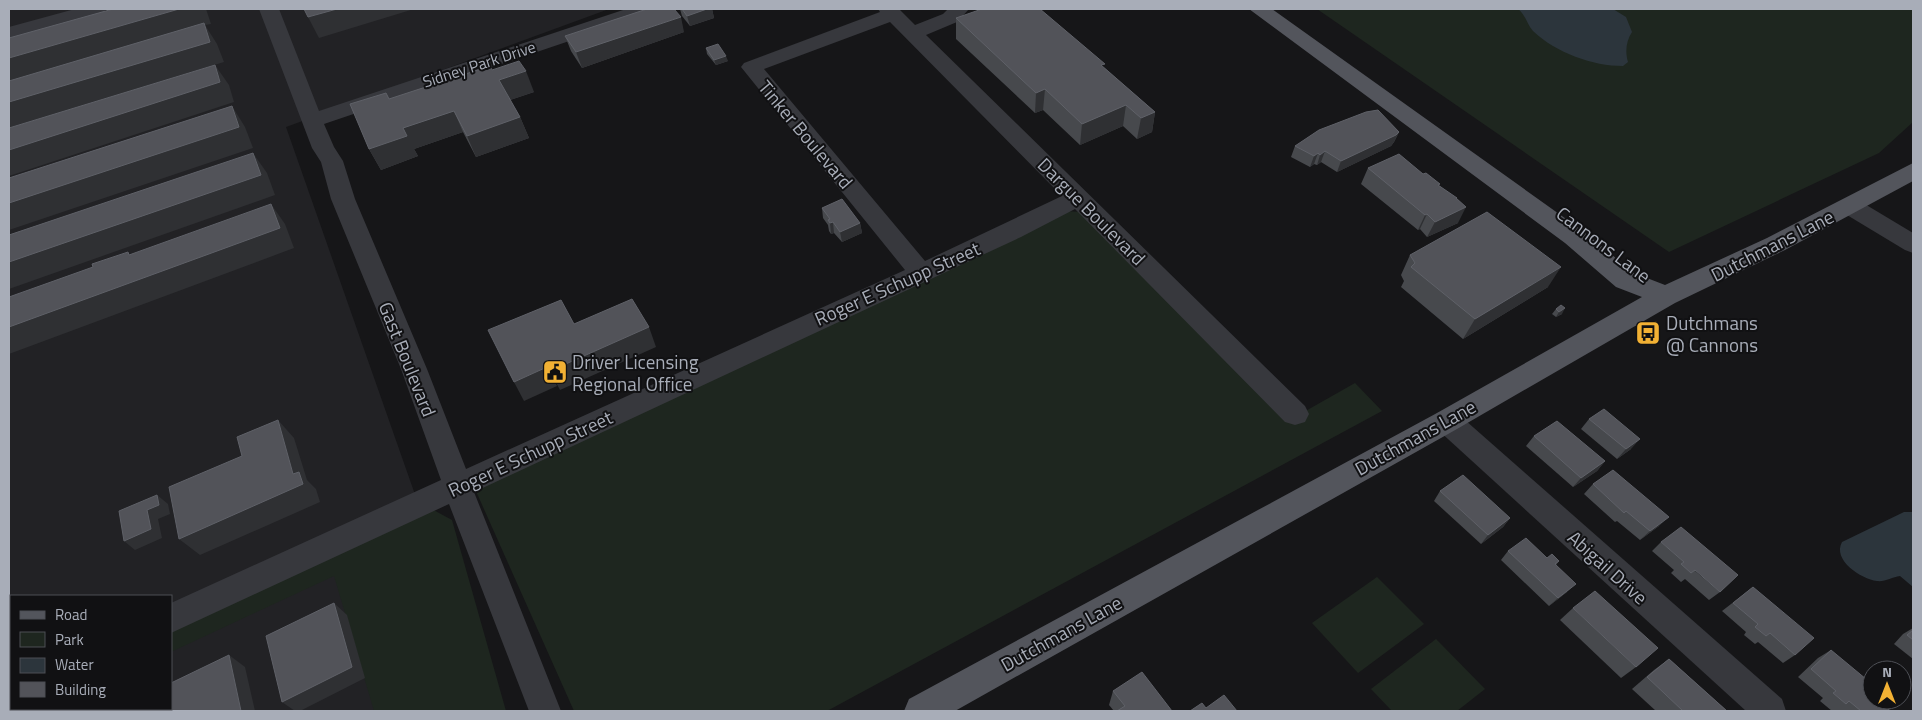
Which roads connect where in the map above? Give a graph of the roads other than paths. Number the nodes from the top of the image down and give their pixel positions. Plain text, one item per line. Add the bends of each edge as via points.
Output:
1 (96, 9) edge
2 (269, 9) edge
3 (645, 9) edge
4 (959, 9) edge
5 (1259, 9) edge
6 (1278, 9) edge
7 (891, 11) edge
8 (9, 33) edge
9 (913, 33) junction
10 (313, 120) junction
11 (1913, 171) edge
12 (1078, 198) junction
13 (1850, 206) junction
14 (1913, 244) edge
15 (920, 272) junction
16 (1666, 296) junction
17 (1295, 414) dead end
18 (1446, 421) junction
19 (457, 486) junction
20 (172, 618) edge
21 (545, 711) edge
22 (921, 711) edge
23 (1770, 711) edge

1 - 8 street
2 - 10 street, Gast Boulevard
3 - 10 street, Sidney Park Drive
4 - 9 street via 950,18
5 - 16 main road, Cannons Lane via 1574,237 1625,280
6 - 16 main road, Cannons Lane via 1648,273
7 - 9 street, Dargue Boulevard
7 - 15 street, Tinker Boulevard via 751,67
9 - 12 street, Dargue Boulevard
10 - 19 street, Gast Boulevard via 323,148 332,161 343,199 414,370
11 - 13 main road, Dutchmans Lane
12 - 15 street, Roger E Schupp Street
12 - 17 street, Dargue Boulevard
13 - 14 street
13 - 16 main road, Dutchmans Lane
15 - 19 street, Roger E Schupp Street
16 - 18 main road, Dutchmans Lane
18 - 22 main road, Dutchmans Lane
18 - 23 street, Abigail Drive
19 - 20 street, Roger E Schupp Street
19 - 21 street, Gast Boulevard

